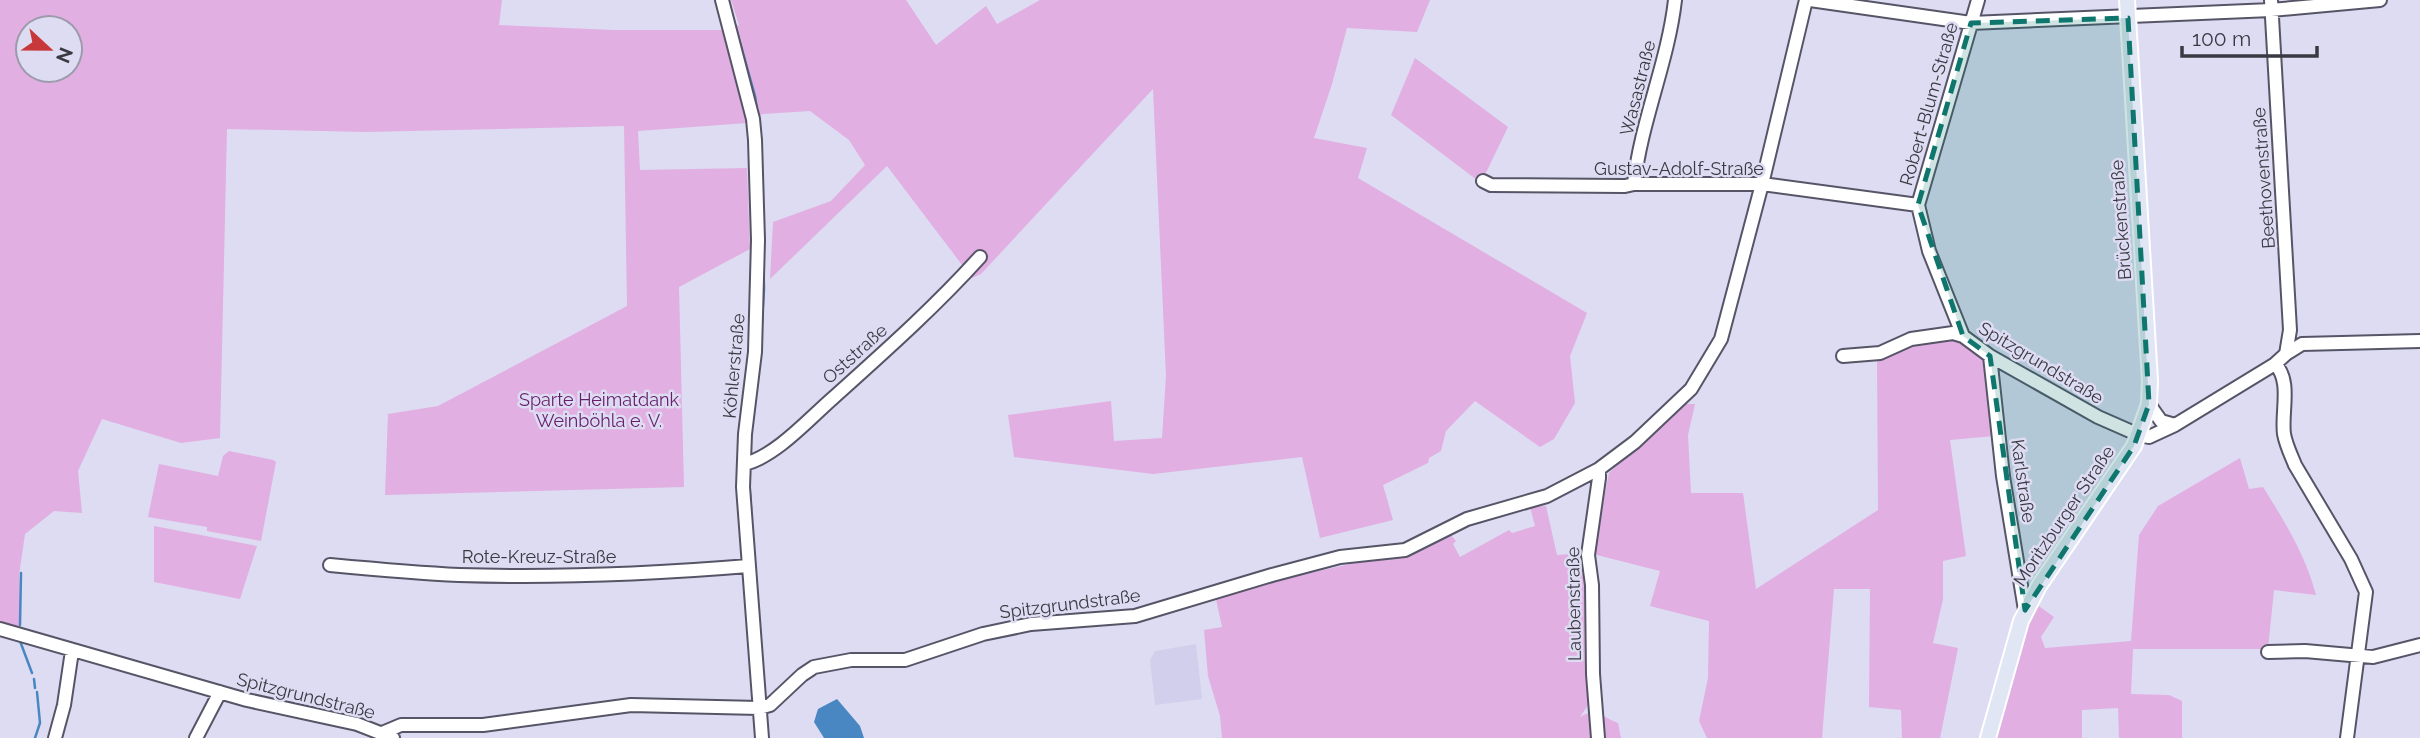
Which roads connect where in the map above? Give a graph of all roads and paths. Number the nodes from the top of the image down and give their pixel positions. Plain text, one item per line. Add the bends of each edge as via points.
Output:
1 (722, 0) edge
2 (1675, 0) edge
3 (1808, 0) edge
4 (1978, 0) edge
5 (2127, 0) edge
6 (2380, 0) edge
7 (2271, 5) edge
8 (2128, 18) junction
9 (1971, 23) junction
10 (1483, 181) dead end
11 (1634, 184) junction
12 (1762, 184) junction
13 (1918, 205) junction
14 (979, 257) dead end
15 (1963, 336) junction
16 (2420, 341) edge
17 (2286, 354) junction
18 (1843, 356) dead end
19 (1990, 356) junction
20 (2275, 364) junction
21 (2149, 404) junction
22 (2175, 425) junction
23 (2139, 435) junction
24 (744, 464) junction
25 (1599, 470) junction
26 (330, 565) dead end
27 (748, 566) junction
28 (2025, 610) junction
29 (0, 628) edge
30 (2420, 645) edge
31 (72, 651) junction
32 (2268, 652) dead end
33 (2356, 656) junction
34 (220, 692) junction
35 (760, 708) junction
36 (388, 736) edge
37 (55, 738) edge
38 (196, 738) edge
39 (762, 738) edge
40 (1598, 738) edge
41 (1988, 738) edge
42 (2347, 738) edge

1 - 24 street, Köhlerstraße via 755,140 755,352
2 - 11 street, Wasastraße
3 - 9 street
3 - 12 street, Spitzgrundstraße
4 - 9 street, Robert-Blum-Straße
5 - 8 main road, Brückenstraße
6 - 7 street
7 - 8 street
7 - 17 street, Beethovenstraße via 2290,330
8 - 9 street
8 - 21 main road, Brückenstraße
9 - 13 street, Robert-Blum-Straße
10 - 11 street, Gustav-Adolf-Straße via 1505,186
11 - 12 street, Gustav-Adolf-Straße
12 - 13 street, Gustav-Adolf-Straße
12 - 25 street, Spitzgrundstraße via 1721,339 1691,389
13 - 15 street, Robert-Blum-Straße via 1929,251
14 - 24 street, Oststraße via 803,425 757,461
15 - 18 street, Spitzgrundstraße via 1925,336 1880,353
15 - 19 street, Spitzgrundstraße
16 - 17 street via 2317,342 2302,344
17 - 20 street
19 - 23 street, Spitzgrundstraße
19 - 28 street, Karlstraße via 2003,476
20 - 22 street
20 - 33 street via 2284,384 2284,433 2295,465 2366,592
21 - 22 street via 2161,421
21 - 23 main road, Brückenstraße
22 - 23 street via 2153,436
23 - 28 main road, Moritzburger Straße
24 - 27 street, Köhlerstraße
25 - 35 street, Spitzgrundstraße via 1547,496 1467,519 1405,550 1339,557 1135,616 1031,624 983,634 905,660 851,660 814,667 770,705
25 - 40 street, Laubenstraße via 1588,555
26 - 27 street, Rote-Kreuz-Straße via 458,575 550,576
27 - 35 street, Köhlerstraße
28 - 41 main road, Moritzburger Straße
29 - 31 street, Spitzgrundstraße
30 - 33 street via 2374,657
31 - 34 street, Spitzgrundstraße
31 - 37 street
32 - 33 street
33 - 42 street
34 - 36 street, Spitzgrundstraße via 357,724
34 - 38 street
35 - 36 street, Spitzgrundstraße via 631,705 483,725 401,725
35 - 39 street, Köhlerstraße

